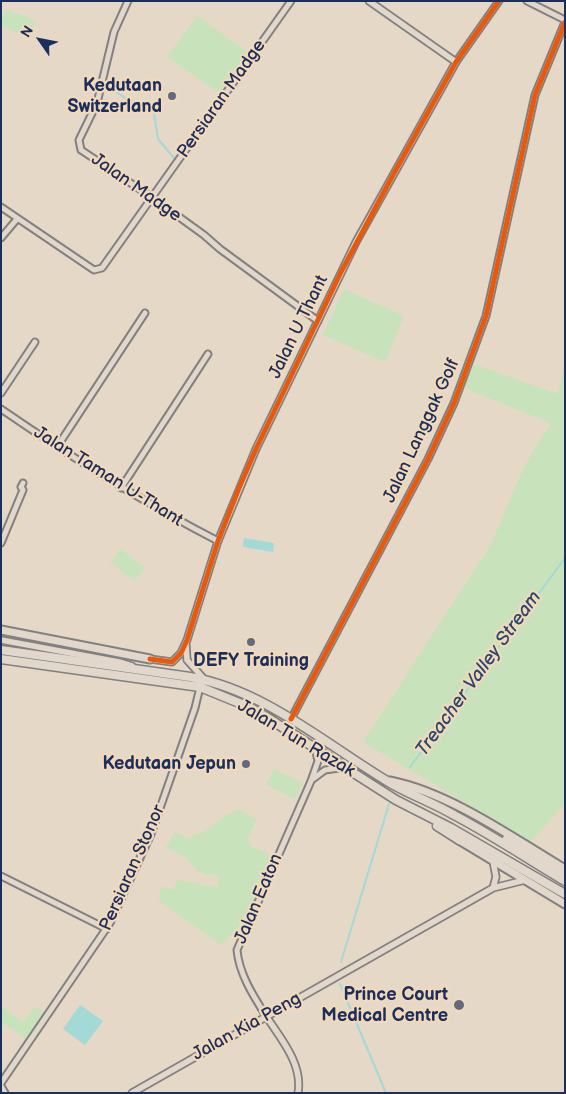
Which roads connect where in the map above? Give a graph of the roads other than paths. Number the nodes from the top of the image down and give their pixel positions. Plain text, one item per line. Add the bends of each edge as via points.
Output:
1 (128, 1) edge
2 (291, 1) edge
3 (369, 1) edge
4 (499, 1) edge
5 (527, 1) edge
6 (565, 21) edge
7 (456, 62) junction
8 (153, 198) junction
9 (1, 208) edge
10 (18, 219) junction
11 (1, 238) edge
12 (145, 313) dead end
13 (318, 321) junction
14 (35, 342) dead end
15 (208, 354) dead end
16 (1, 393) edge
17 (1, 409) edge
18 (57, 447) junction
19 (23, 482) dead end
20 (121, 488) junction
21 (218, 541) junction
22 (1, 543) edge
23 (1, 630) edge
24 (1, 640) edge
25 (187, 640) junction
26 (1, 650) edge
27 (1, 659) edge
28 (150, 659) joint
29 (151, 672) junction
30 (204, 679) junction
31 (200, 687) junction
32 (291, 720) junction
33 (315, 747) junction
34 (346, 767) junction
35 (311, 781) junction
36 (386, 781) junction
37 (406, 806) junction
38 (453, 814) junction
39 (459, 840) joint
40 (492, 861) junction
41 (565, 869) edge
42 (1, 876) edge
43 (565, 876) edge
44 (526, 880) junction
45 (565, 882) edge
46 (493, 888) junction
47 (565, 894) edge
48 (565, 904) edge
49 (107, 929) junction
50 (266, 1016) junction
51 (1, 1085) edge
52 (5, 1093) edge
53 (132, 1093) edge
54 (298, 1093) edge

1 - 8 street, Jalan Madge via 114,32 97,103 79,145 81,150
2 - 8 street, Persiaran Madge
3 - 7 street
4 - 7 street, Jalan U Thant
5 - 6 street, Jalan Langgak Golf
6 - 32 street, Jalan Langgak Golf via 535,95 486,316 460,386 428,459
7 - 13 street, Jalan U Thant via 356,242
8 - 10 street, Persiaran Madge via 99,270 91,268
8 - 13 street, Jalan Madge
9 - 10 street
10 - 11 street
12 - 18 street
13 - 21 street, Jalan U Thant via 256,449
14 - 16 street
15 - 20 street
17 - 18 street, Jalan Taman U-Thant
18 - 20 street, Jalan Taman U-Thant
19 - 22 street via 23,490
20 - 21 street, Jalan Taman U-Thant
21 - 25 street, Jalan U Thant
23 - 28 main road
24 - 29 street via 119,662
25 - 28 street, Jalan U Thant via 175,660
25 - 30 street, Jalan U Thant via 187,660
26 - 29 main road, Jalan Tun Razak
27 - 31 main road, Jalan Tun Razak
29 - 30 main road, Jalan Tun Razak
30 - 32 main road, Jalan Tun Razak via 249,695
31 - 33 main road, Jalan Tun Razak via 249,708
31 - 49 street, Persiaran Stonor via 151,834
32 - 36 main road, Jalan Tun Razak
33 - 34 main road, Jalan Tun Razak
33 - 35 street, Jalan Eaton via 318,761
34 - 35 street via 321,771
34 - 37 main road, Jalan Tun Razak
35 - 50 street, Jalan Eaton via 237,950 250,989
36 - 38 main road, Jalan Tun Razak
36 - 41 main road via 407,785 458,806
37 - 39 main road
37 - 47 main road, Jalan Tun Razak via 451,828
38 - 43 main road via 474,819
38 - 45 main road, Jalan Tun Razak
39 - 40 main road
40 - 44 main road
40 - 46 street via 496,877
42 - 49 street
44 - 46 street, Jalan Kia Peng
44 - 48 main road
46 - 50 street, Jalan Kia Peng
49 - 51 street, Persiaran Stonor
50 - 53 street, Jalan Kia Peng
50 - 54 street via 295,1063
51 - 52 street

